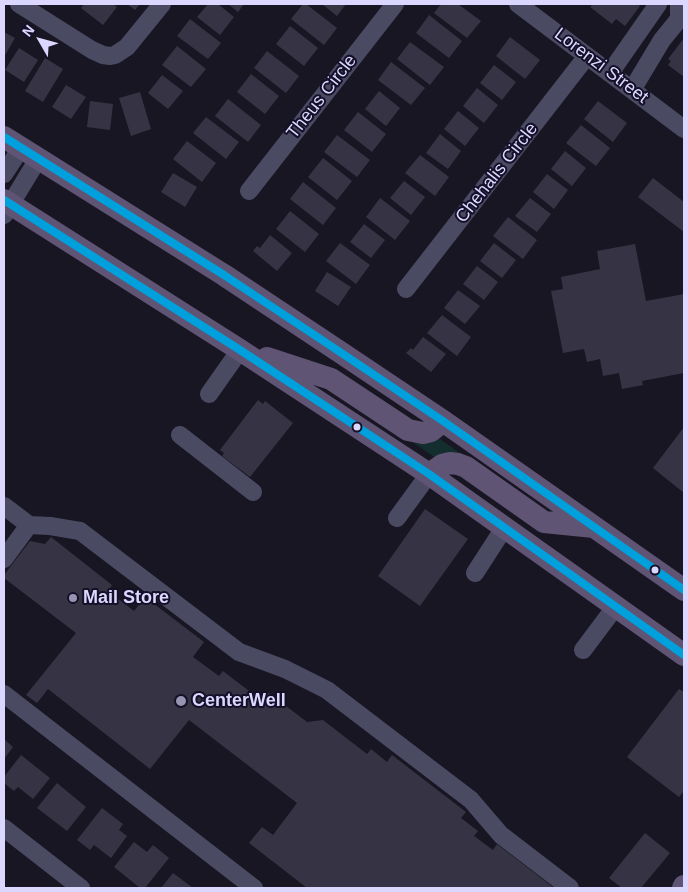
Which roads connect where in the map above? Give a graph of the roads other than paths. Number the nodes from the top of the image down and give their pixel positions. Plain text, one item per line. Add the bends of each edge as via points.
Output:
1 (19, 4) edge
2 (162, 4) edge
3 (395, 4) edge
4 (518, 4) edge
5 (658, 4) edge
6 (679, 4) edge
7 (587, 56) junction
8 (610, 73) junction
9 (632, 90) junction
10 (684, 129) edge
11 (21, 148) edge
12 (4, 174) edge
13 (249, 191) dead end
14 (6, 206) edge
15 (406, 289) dead end
16 (240, 350) junction
17 (209, 394) dead end
18 (443, 421) junction
19 (180, 435) dead end
20 (429, 474) junction
21 (252, 492) dead end
22 (4, 506) edge
23 (397, 518) dead end
24 (29, 525) junction
25 (595, 527) junction
26 (504, 528) junction
27 (4, 559) edge
28 (475, 573) dead end
29 (684, 590) edge
30 (616, 606) junction
31 (583, 650) dead end
32 (684, 655) edge
33 (4, 694) edge
34 (4, 828) edge
35 (81, 888) edge
36 (254, 888) edge
37 (570, 888) edge

1 - 2 street via 103,55 115,55 134,40
3 - 13 street, Theus Circle
4 - 7 street, Lorenzi Street
5 - 8 street
6 - 9 street via 679,19 662,40
7 - 8 street, Lorenzi Street
7 - 15 street, Chehalis Circle
8 - 9 street, Lorenzi Street
9 - 10 street, Lorenzi Street
11 - 12 street
11 - 14 street
11 - 18 main road via 224,275
14 - 16 main road
16 - 17 street
16 - 18 main road via 331,379 408,430 431,431
16 - 20 main road
18 - 25 main road
19 - 21 street
20 - 23 street
20 - 25 main road via 442,465 458,464 544,522
20 - 26 main road
22 - 24 street
24 - 27 street
24 - 37 street via 80,531 239,652 285,669 327,690 471,800 501,835
25 - 29 main road
26 - 28 street
26 - 30 main road
30 - 31 street
30 - 32 main road
33 - 36 street
34 - 35 street

